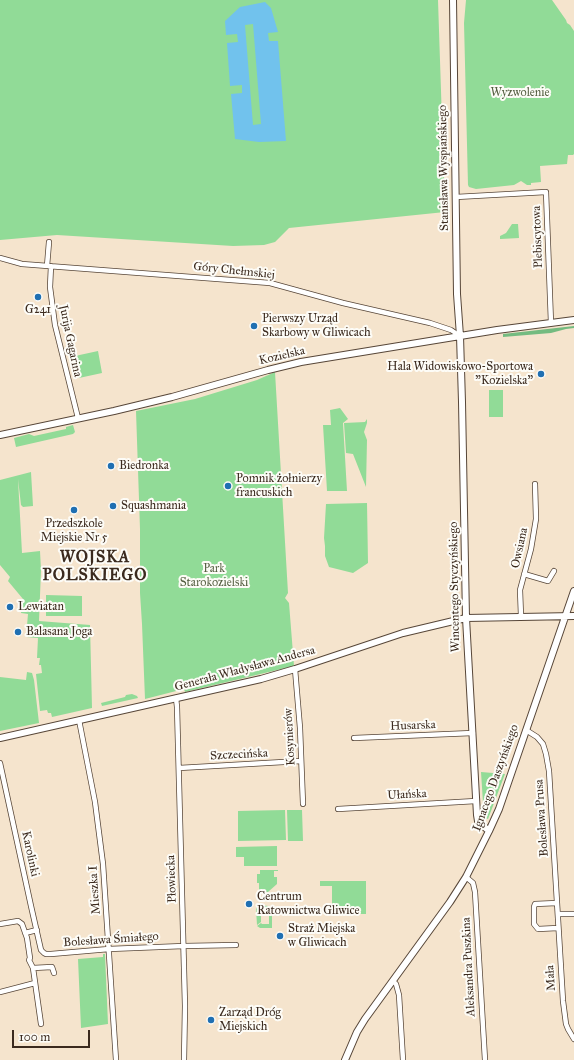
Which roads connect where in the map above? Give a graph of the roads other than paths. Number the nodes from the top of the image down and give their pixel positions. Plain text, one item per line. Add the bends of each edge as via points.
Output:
1 (453, 0) edge
2 (456, 197) junction
3 (49, 242) dead end
4 (0, 258) edge
5 (49, 266) junction
6 (574, 320) edge
7 (551, 323) junction
8 (460, 336) junction
9 (78, 418) junction
10 (0, 435) edge
11 (534, 484) dead end
12 (554, 571) dead end
13 (524, 574) junction
14 (574, 590) edge
15 (522, 616) junction
16 (565, 616) junction
17 (574, 616) edge
18 (466, 618) junction
19 (295, 669) junction
20 (176, 698) junction
21 (79, 720) junction
22 (526, 730) junction
23 (473, 734) junction
24 (0, 738) edge
25 (354, 738) dead end
26 (301, 761) junction
27 (0, 763) edge
28 (179, 768) junction
29 (476, 801) junction
30 (303, 804) dead end
31 (338, 809) dead end
32 (489, 831) junction
33 (466, 877) junction
34 (557, 903) junction
35 (558, 914) junction
36 (574, 914) edge
37 (0, 925) edge
38 (558, 928) junction
39 (37, 930) junction
40 (25, 933) junction
41 (236, 945) dead end
42 (184, 946) junction
43 (109, 949) junction
44 (41, 950) joint
45 (32, 967) junction
46 (54, 973) dead end
47 (393, 981) junction
48 (35, 983) junction
49 (0, 992) edge
50 (41, 1024) dead end
51 (574, 1039) edge
52 (116, 1060) edge
53 (184, 1060) edge
54 (345, 1060) edge
55 (403, 1060) edge
56 (485, 1060) edge

1 - 2 street, Stanisława Wyspiańskiego
2 - 7 street, Plebiscytowa via 546,192
2 - 8 street, Stanisława Wyspiańskiego
3 - 5 street, Jurija Gagarina
4 - 5 street, Góry Chełmskiej via 22,264
5 - 8 street, Góry Chełmskiej via 270,283 430,323
5 - 9 street, Jurija Gagarina via 55,325
6 - 7 street, Kozielska
7 - 8 street, Kozielska
8 - 9 street, Kozielska via 290,364 193,392
8 - 18 street, Wincentego Styczyńskiego
9 - 10 street, Kozielska
11 - 13 street, Owsiana via 536,519
12 - 13 street via 548,581
13 - 15 street, Owsiana via 520,590
14 - 16 street, Ignacego Daszyńskiego
15 - 16 street, Generała Władysława Andersa
15 - 18 street, Generała Władysława Andersa
16 - 17 street, Generała Władysława Andersa
16 - 22 street, Ignacego Daszyńskiego
18 - 19 street, Generała Władysława Andersa via 392,637
18 - 23 street, Wincentego Styczyńskiego
19 - 20 street, Generała Władysława Andersa
19 - 26 street, Kosynierów
20 - 21 street, Generała Władysława Andersa
20 - 28 street, Płowiecka
21 - 24 street, Generała Władysława Andersa
21 - 43 street, Mieszka I via 95,802 103,864
22 - 32 street, Ignacego Daszyńskiego
22 - 34 street, Bolesława Prusa via 540,740 546,754
23 - 25 street, Husarska
23 - 29 street, Wincentego Styczyńskiego
26 - 28 street, Szczecińska
26 - 30 street, Kosynierów
27 - 39 street, Karolinki
28 - 42 street, Płowiecka
29 - 31 street, Ułańska
29 - 32 street, Wincentego Styczyńskiego via 478,821
32 - 33 street, Ignacego Daszyńskiego
33 - 47 street, Ignacego Daszyńskiego via 443,914
33 - 56 street, Aleksandra Puszkina via 473,883 475,892
34 - 35 street, Bolesława Prusa
34 - 38 street via 536,903 534,924 538,929
35 - 36 street
35 - 38 street, Mała
37 - 40 street via 18,921 21,922
38 - 51 street, Mała via 566,1024
39 - 40 street
39 - 44 street, Karolinki
40 - 45 street
41 - 42 street, Bolesława Śmiałego
42 - 43 street, Bolesława Śmiałego
42 - 53 street, Płowiecka
43 - 44 street, Bolesława Śmiałego via 51,954
43 - 52 street, Mieszka I
45 - 46 street via 52,967
45 - 48 street
47 - 54 street, Ignacego Daszyńskiego via 357,1032
47 - 55 street via 398,995
48 - 49 street
48 - 50 street

